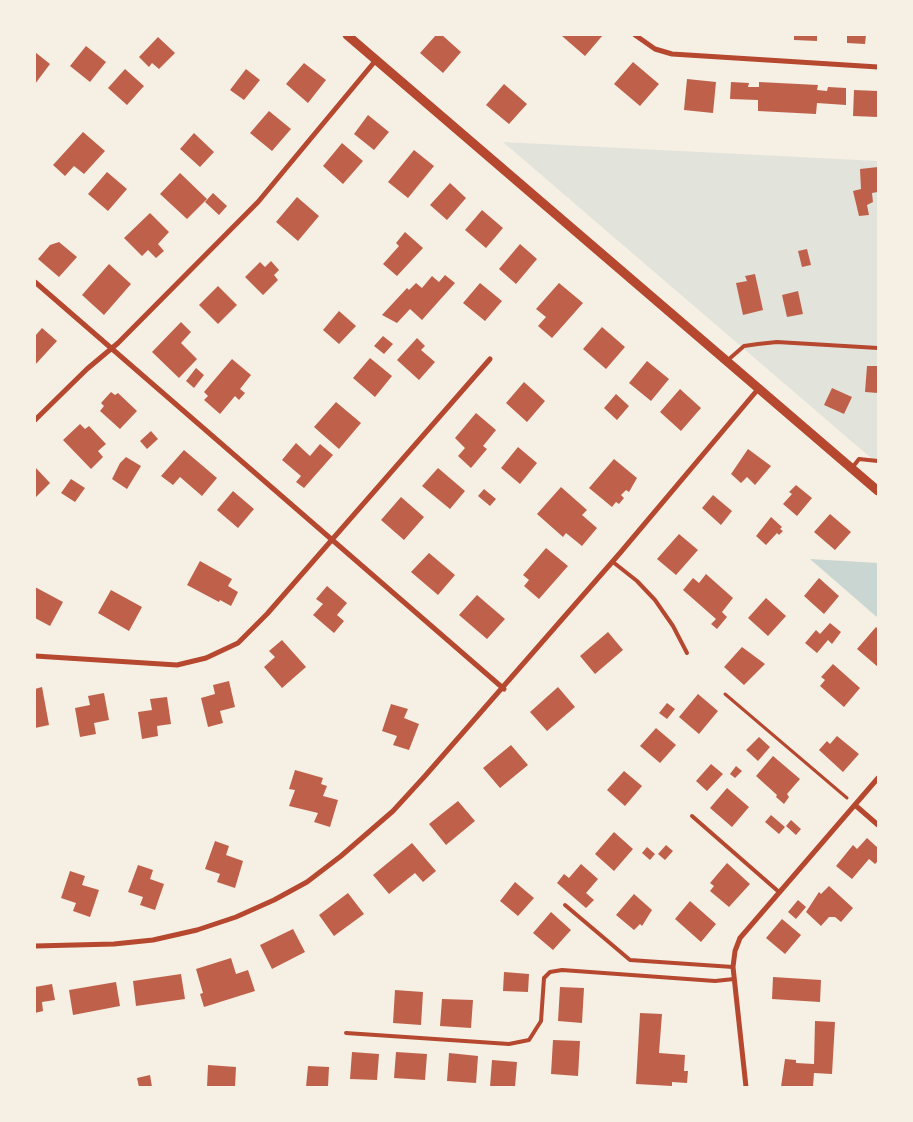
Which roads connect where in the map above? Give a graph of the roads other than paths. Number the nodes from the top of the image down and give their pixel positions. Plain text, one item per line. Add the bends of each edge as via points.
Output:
1 (347, 35) edge
2 (635, 35) edge
3 (376, 60) junction
4 (878, 67) edge
5 (35, 282) edge
6 (112, 348) junction
7 (878, 348) edge
8 (490, 358) dead end
9 (728, 360) junction
10 (759, 388) junction
11 (35, 420) edge
12 (878, 461) edge
13 (852, 468) junction
14 (878, 491) edge
15 (332, 538) junction
16 (612, 562) junction
17 (688, 653) dead end
18 (35, 656) edge
19 (504, 689) junction
20 (878, 778) edge
21 (855, 805) junction
22 (692, 816) dead end
23 (878, 825) edge
24 (779, 892) junction
25 (564, 905) dead end
26 (35, 946) edge
27 (733, 967) junction
28 (734, 980) junction
29 (346, 1033) dead end
30 (746, 1087) edge

1 - 3 street
2 - 4 street via 655,49 672,54
3 - 6 street via 258,202
3 - 9 street
5 - 6 street
6 - 11 street
6 - 15 street
7 - 9 lane via 778,342 744,346
8 - 15 street
9 - 10 street
10 - 13 street
10 - 16 street
12 - 13 lane via 859,459
13 - 14 street
15 - 18 street via 238,643 206,658 178,665
15 - 19 street
16 - 17 lane via 655,600
16 - 19 street
19 - 26 street via 392,811 307,882 236,917 197,930 153,940 86,946
20 - 21 street
21 - 23 street
21 - 24 street
22 - 24 lane
24 - 27 street via 740,938
25 - 27 lane via 630,960
27 - 28 street
28 - 29 lane via 562,970 550,972 544,978 541,1021 529,1040 509,1044
28 - 30 street

